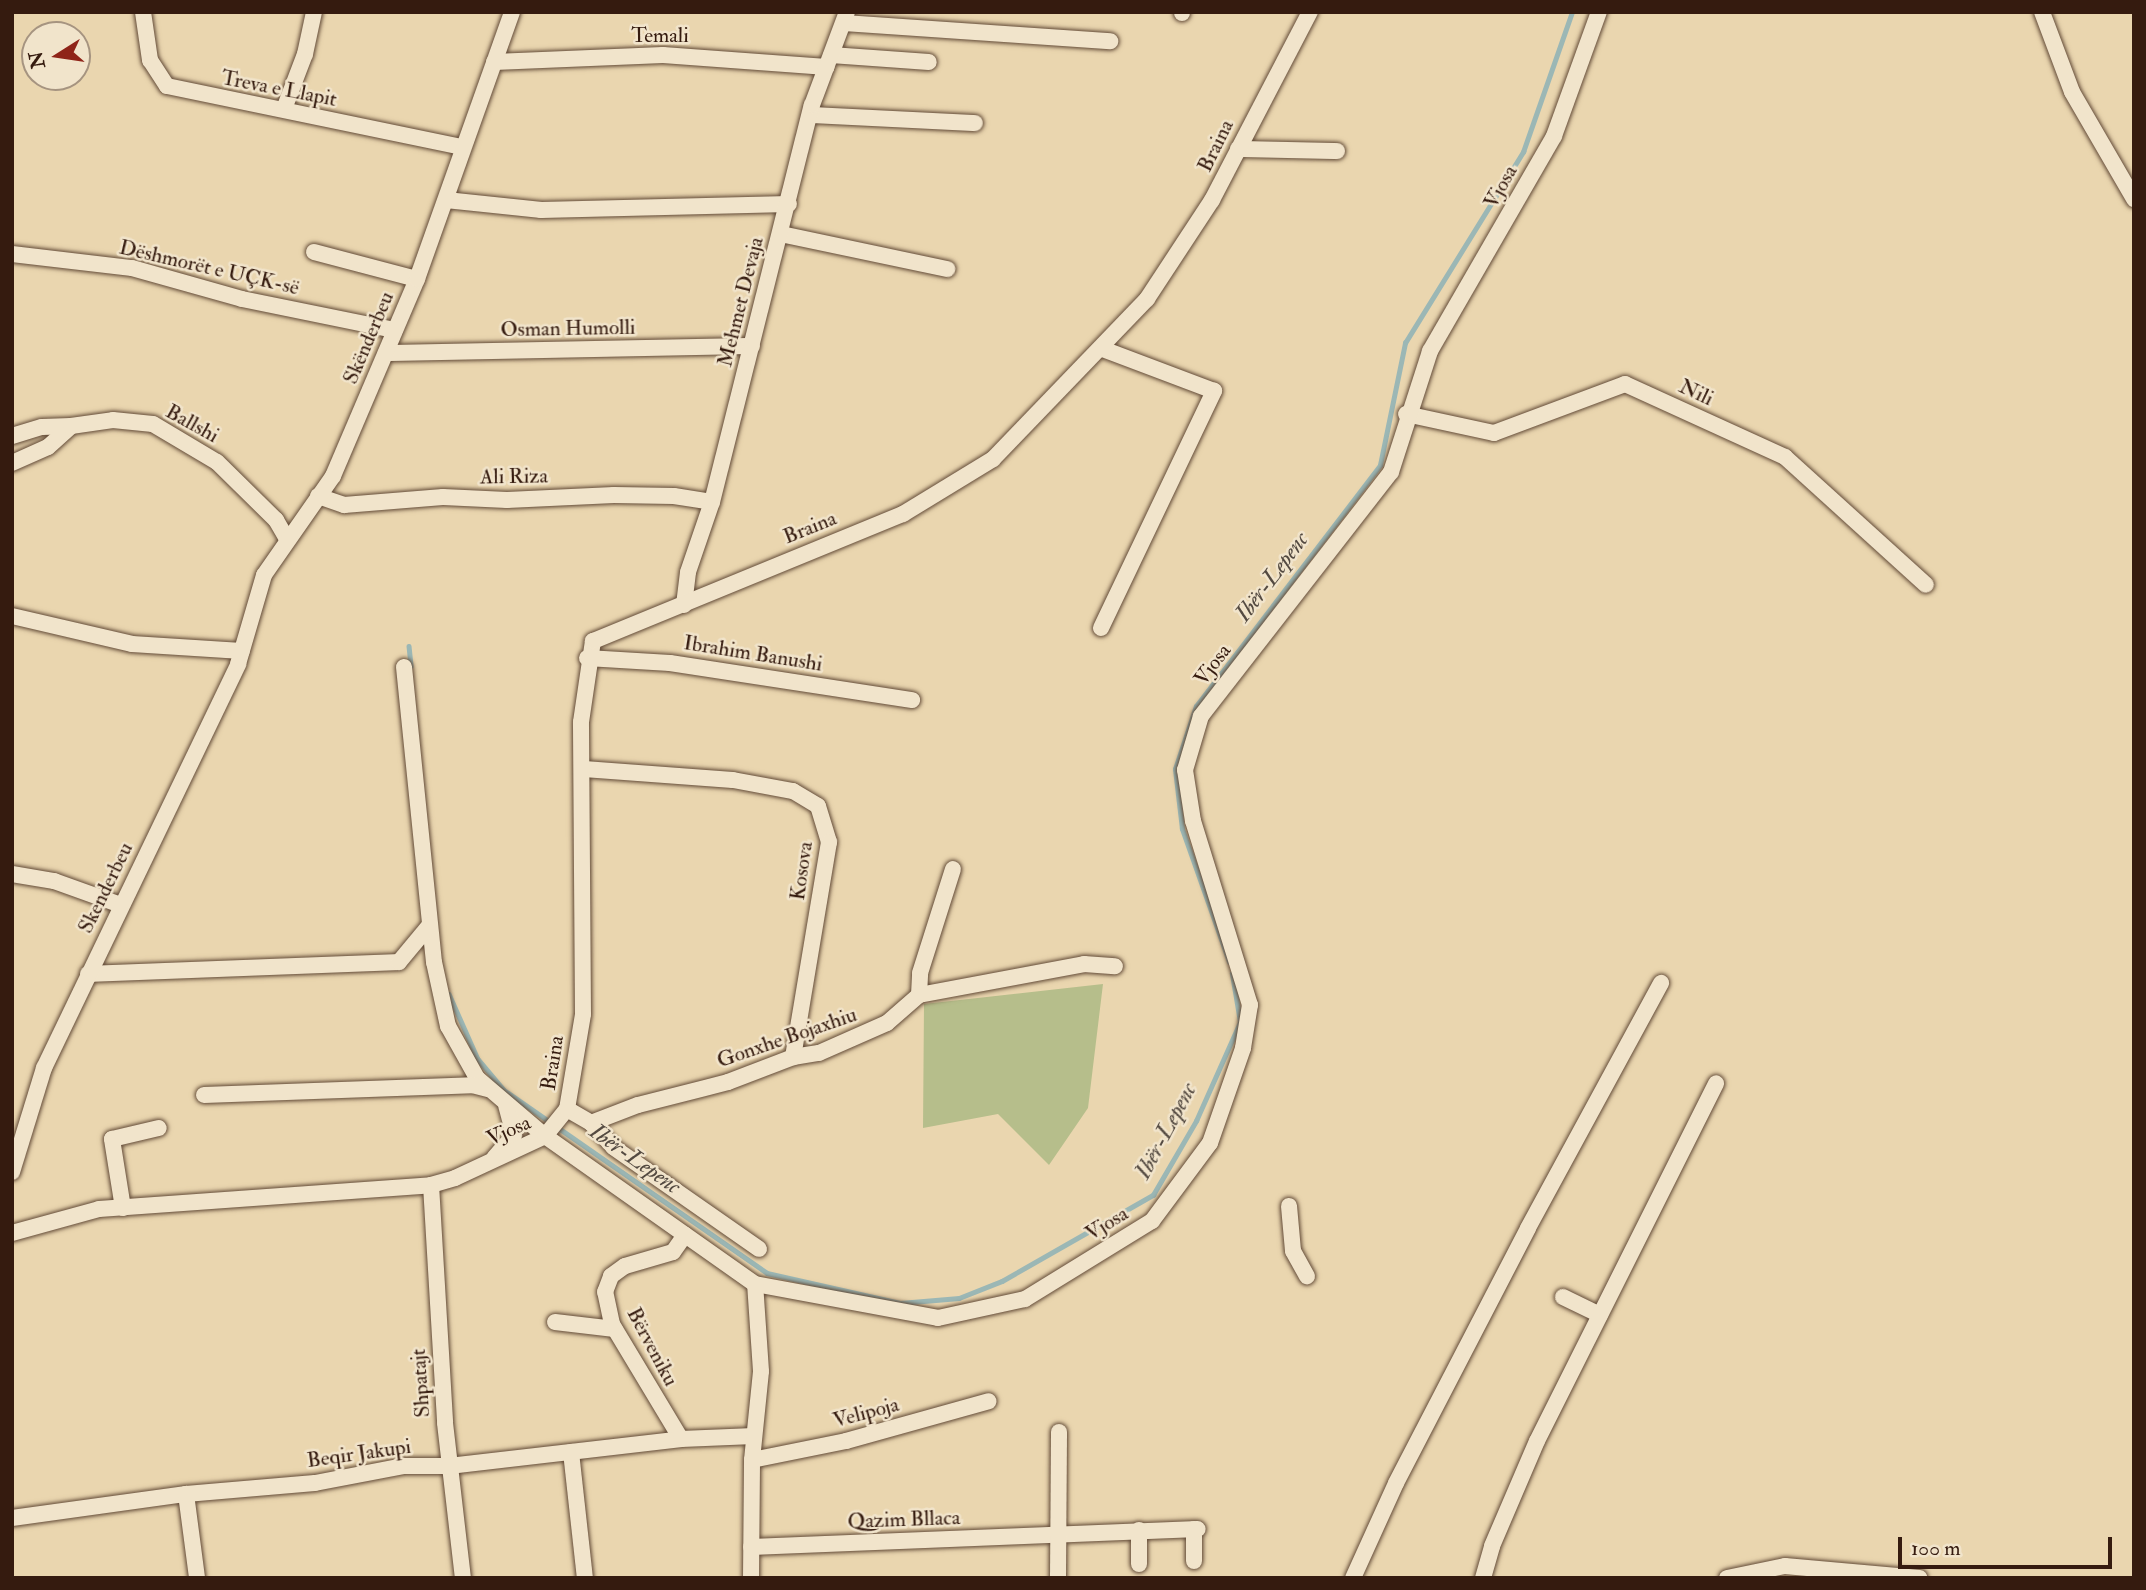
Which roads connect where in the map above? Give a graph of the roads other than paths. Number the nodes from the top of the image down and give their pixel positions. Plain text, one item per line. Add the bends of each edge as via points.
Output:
1 (143, 12) edge
2 (314, 12) edge
3 (512, 12) edge
4 (1310, 12) edge
5 (1599, 12) edge
6 (2042, 12) edge
7 (846, 18) edge
8 (1110, 41) dead end
9 (829, 61) junction
10 (494, 62) junction
11 (929, 62) dead end
12 (285, 108) junction
13 (810, 115) junction
14 (975, 123) dead end
15 (462, 147) junction
16 (1238, 149) junction
17 (1337, 151) dead end
18 (2134, 199) edge
19 (446, 200) junction
20 (789, 204) junction
21 (781, 234) junction
22 (314, 253) dead end
23 (12, 254) edge
24 (947, 269) dead end
25 (416, 279) junction
26 (395, 330) junction
27 (752, 346) junction
28 (1102, 349) junction
29 (386, 353) junction
30 (1406, 414) junction
31 (71, 426) junction
32 (12, 436) edge
33 (12, 463) edge
34 (314, 499) junction
35 (712, 502) junction
36 (290, 535) junction
37 (1926, 585) dead end
38 (684, 605) junction
39 (12, 616) edge
40 (1101, 628) dead end
41 (240, 657) junction
42 (587, 658) junction
43 (404, 667) dead end
44 (912, 700) dead end
45 (584, 769) junction
46 (953, 869) dead end
47 (12, 874) edge
48 (121, 905) junction
49 (429, 926) junction
50 (1115, 966) dead end
51 (88, 974) junction
52 (1661, 983) dead end
53 (919, 995) junction
54 (793, 1057) junction
55 (1716, 1083) dead end
56 (490, 1090) junction
57 (204, 1095) dead end
58 (506, 1106) junction
59 (563, 1112) junction
60 (591, 1123) junction
61 (159, 1128) dead end
62 (545, 1136) junction
63 (491, 1163) junction
64 (12, 1172) edge
65 (430, 1185) junction
66 (1289, 1206) dead end
67 (123, 1208) junction
68 (12, 1233) edge
69 (685, 1235) junction
70 (759, 1249) dead end
71 (1307, 1276) dead end
72 (755, 1284) junction
73 (1563, 1297) dead end
74 (1600, 1315) junction
75 (555, 1322) dead end
76 (615, 1329) junction
77 (989, 1401) dead end
78 (1059, 1432) dead end
79 (754, 1436) junction
80 (681, 1438) junction
81 (571, 1452) junction
82 (752, 1460) junction
83 (449, 1466) junction
84 (187, 1494) junction
85 (12, 1518) edge
86 (1139, 1530) junction
87 (1059, 1532) junction
88 (751, 1547) junction
89 (1195, 1561) dead end
90 (1139, 1564) dead end
91 (1829, 1573) edge
92 (197, 1578) edge
93 (463, 1578) edge
94 (585, 1578) edge
95 (751, 1578) edge
96 (1058, 1578) edge
97 (1353, 1578) edge
98 (1483, 1578) edge
99 (1727, 1578) edge
100 (1919, 1578) edge

1 - 12 street, Treva e Llapit via 150,60 167,86
2 - 12 street via 305,54
3 - 10 street, Skënderbeu
4 - 16 street, Braina
5 - 30 street, Vjosa via 1554,136 1430,351
6 - 18 street via 2071,92
7 - 8 street
7 - 9 street, Mehmet Devaja
9 - 10 street, Temali via 663,55
9 - 11 street, Temali
9 - 13 street, Mehmet Devaja
10 - 15 street, Skënderbeu
12 - 15 street, Treva e Llapit
13 - 14 street
13 - 20 street, Mehmet Devaja
15 - 19 street, Skënderbeu
16 - 17 street
16 - 28 street, Braina via 1212,200 1147,299
19 - 20 street via 541,210
19 - 25 street, Skënderbeu
20 - 21 street, Mehmet Devaja
21 - 24 street
21 - 27 street, Mehmet Devaja
22 - 25 street
23 - 26 street, Dëshmorët e UÇK-së via 132,268 242,299
25 - 26 street, Skënderbeu
26 - 29 street, Skënderbeu
27 - 29 street, Osman Humolli
27 - 35 street, Mehmet Devaja
28 - 38 street, Braina via 993,459 971,473 903,514
28 - 40 street via 1214,391
29 - 34 street, Skënderbeu via 333,476
30 - 37 street, Nili via 1494,433 1625,384 1785,457
30 - 72 street, Vjosa via 1391,472 1201,716 1185,769 1193,821 1250,1005 1243,1048 1210,1143 1157,1215 1026,1299 938,1318
31 - 32 street, Ballshi via 42,427
31 - 33 street via 48,447
31 - 36 street, Ballshi via 133,420 188,441 217,462
34 - 35 street, Ali Riza via 344,505 443,497 507,500 614,495
34 - 36 street, Skënderbeu
35 - 38 street, Mehmet Devaja via 688,572
36 - 41 street, Skënderbeu via 264,575
38 - 42 street, Braina via 601,634
39 - 41 street via 132,644
41 - 48 street, Skenderbeu
42 - 44 street, Ibrahim Banushi via 670,663
42 - 45 street, Braina via 581,722
43 - 49 street
45 - 54 street, Kosova via 733,780 793,791 818,806 829,842
45 - 59 street, Braina via 583,1014
46 - 53 street via 920,973
47 - 48 street via 54,881
48 - 51 street, Skenderbeu
49 - 51 street via 399,962
49 - 56 street via 449,1026 477,1078
50 - 53 street via 1084,964
51 - 64 street, Skenderbeu via 44,1068
52 - 97 street via 1477,1325
53 - 54 street, Gonxhe Bojaxhiu via 887,1023 859,1038
54 - 60 street, Gonxhe Bojaxhiu via 728,1082 638,1105
55 - 74 street
56 - 57 street via 472,1085
56 - 58 street
58 - 62 street
58 - 63 street via 514,1135
59 - 60 street
59 - 62 street, Braina
60 - 70 street via 624,1156
61 - 67 street via 112,1139
62 - 63 street, Vjosa
62 - 69 street, Vjosa
63 - 65 street, Vjosa
65 - 67 street, Vjosa
65 - 83 street, Shpatajt
66 - 71 street via 1293,1251
67 - 68 street, Vjosa via 99,1209
69 - 72 street, Vjosa
69 - 76 street, Bërveniku via 673,1252 625,1266 606,1281 606,1300
72 - 79 street via 761,1371
73 - 74 street
74 - 98 street via 1537,1441
75 - 76 street
76 - 80 street, Bërveniku
77 - 82 street, Velipoja via 846,1441
78 - 87 street
79 - 80 street, Beqir Jakupi
79 - 82 street
80 - 81 street, Beqir Jakupi
81 - 83 street, Beqir Jakupi
81 - 94 street
82 - 88 street
83 - 84 street, Beqir Jakupi via 404,1466 315,1483
83 - 93 street, Shpatajt
84 - 85 street, Beqir Jakupi
84 - 92 street
86 - 87 street, Qazim Bllaca
86 - 89 street, Qazim Bllaca via 1196,1529
86 - 90 street
87 - 88 street, Qazim Bllaca
87 - 96 street
88 - 95 street
91 - 99 street via 1785,1566
91 - 100 street

